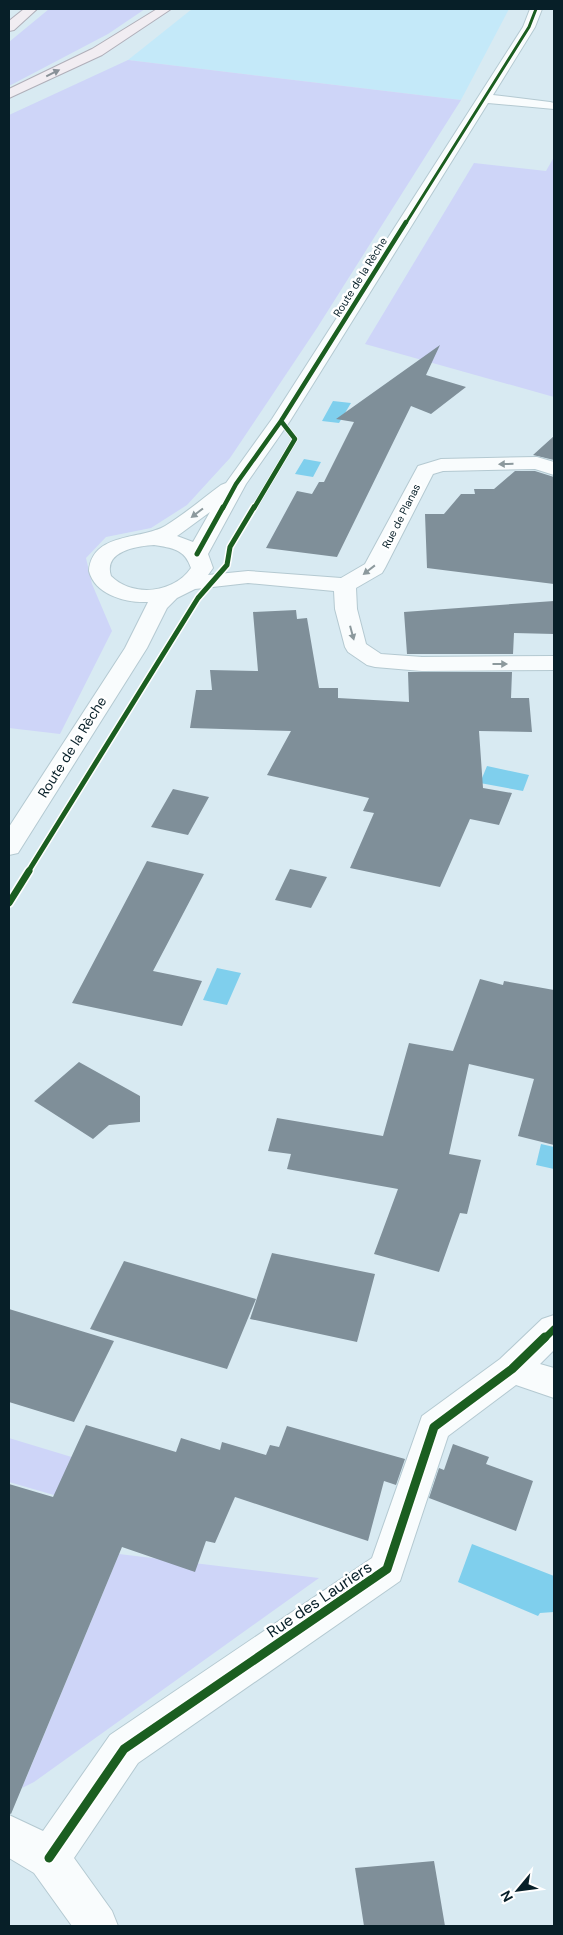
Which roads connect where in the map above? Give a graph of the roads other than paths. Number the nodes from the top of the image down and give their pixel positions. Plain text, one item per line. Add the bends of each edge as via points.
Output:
1 (18, 9) edge
2 (31, 9) edge
3 (164, 9) edge
4 (536, 9) edge
5 (9, 16) edge
6 (9, 27) edge
7 (9, 94) edge
8 (485, 98) junction
9 (550, 106) dead end
10 (554, 469) edge
11 (236, 484) junction
12 (154, 539) junction
13 (199, 557) junction
14 (248, 577) junction
15 (191, 583) junction
16 (345, 585) junction
17 (120, 591) junction
18 (169, 593) junction
19 (136, 648) junction
20 (554, 663) edge
21 (9, 847) edge
22 (554, 1329) edge
23 (512, 1369) junction
24 (554, 1384) edge
25 (9, 1835) edge
26 (49, 1858) junction
27 (96, 1926) edge

1 - 5 main road
2 - 6 main road
7 -> 3 main road via 96,52
4 - 8 street, Route de la Rèche via 529,27
8 - 9 street
8 - 11 street, Route de la Rèche via 281,421
10 -> 16 street, Rue de Planas via 536,463 441,465 425,470 374,568
11 -> 12 street, Route de la Rèche via 173,530
11 - 13 street, Route de la Rèche
12 - 13 street via 180,543
12 - 17 street via 123,544 102,558 100,576
13 - 14 street via 227,565
13 - 15 street, Route de la Rèche via 202,568
14 - 15 street
14 - 16 street
15 - 18 street
16 -> 20 street via 346,609 356,647 375,660 422,664
17 - 18 street via 152,595
17 - 19 street via 130,608
18 - 19 street, Route de la Rèche via 157,605
19 - 21 street, Route de la Rèche
22 - 23 street, Rue des Lauriers
23 - 24 street
23 - 26 street, Rue des Lauriers via 434,1427 387,1569 124,1749
25 - 26 street
26 - 27 street

